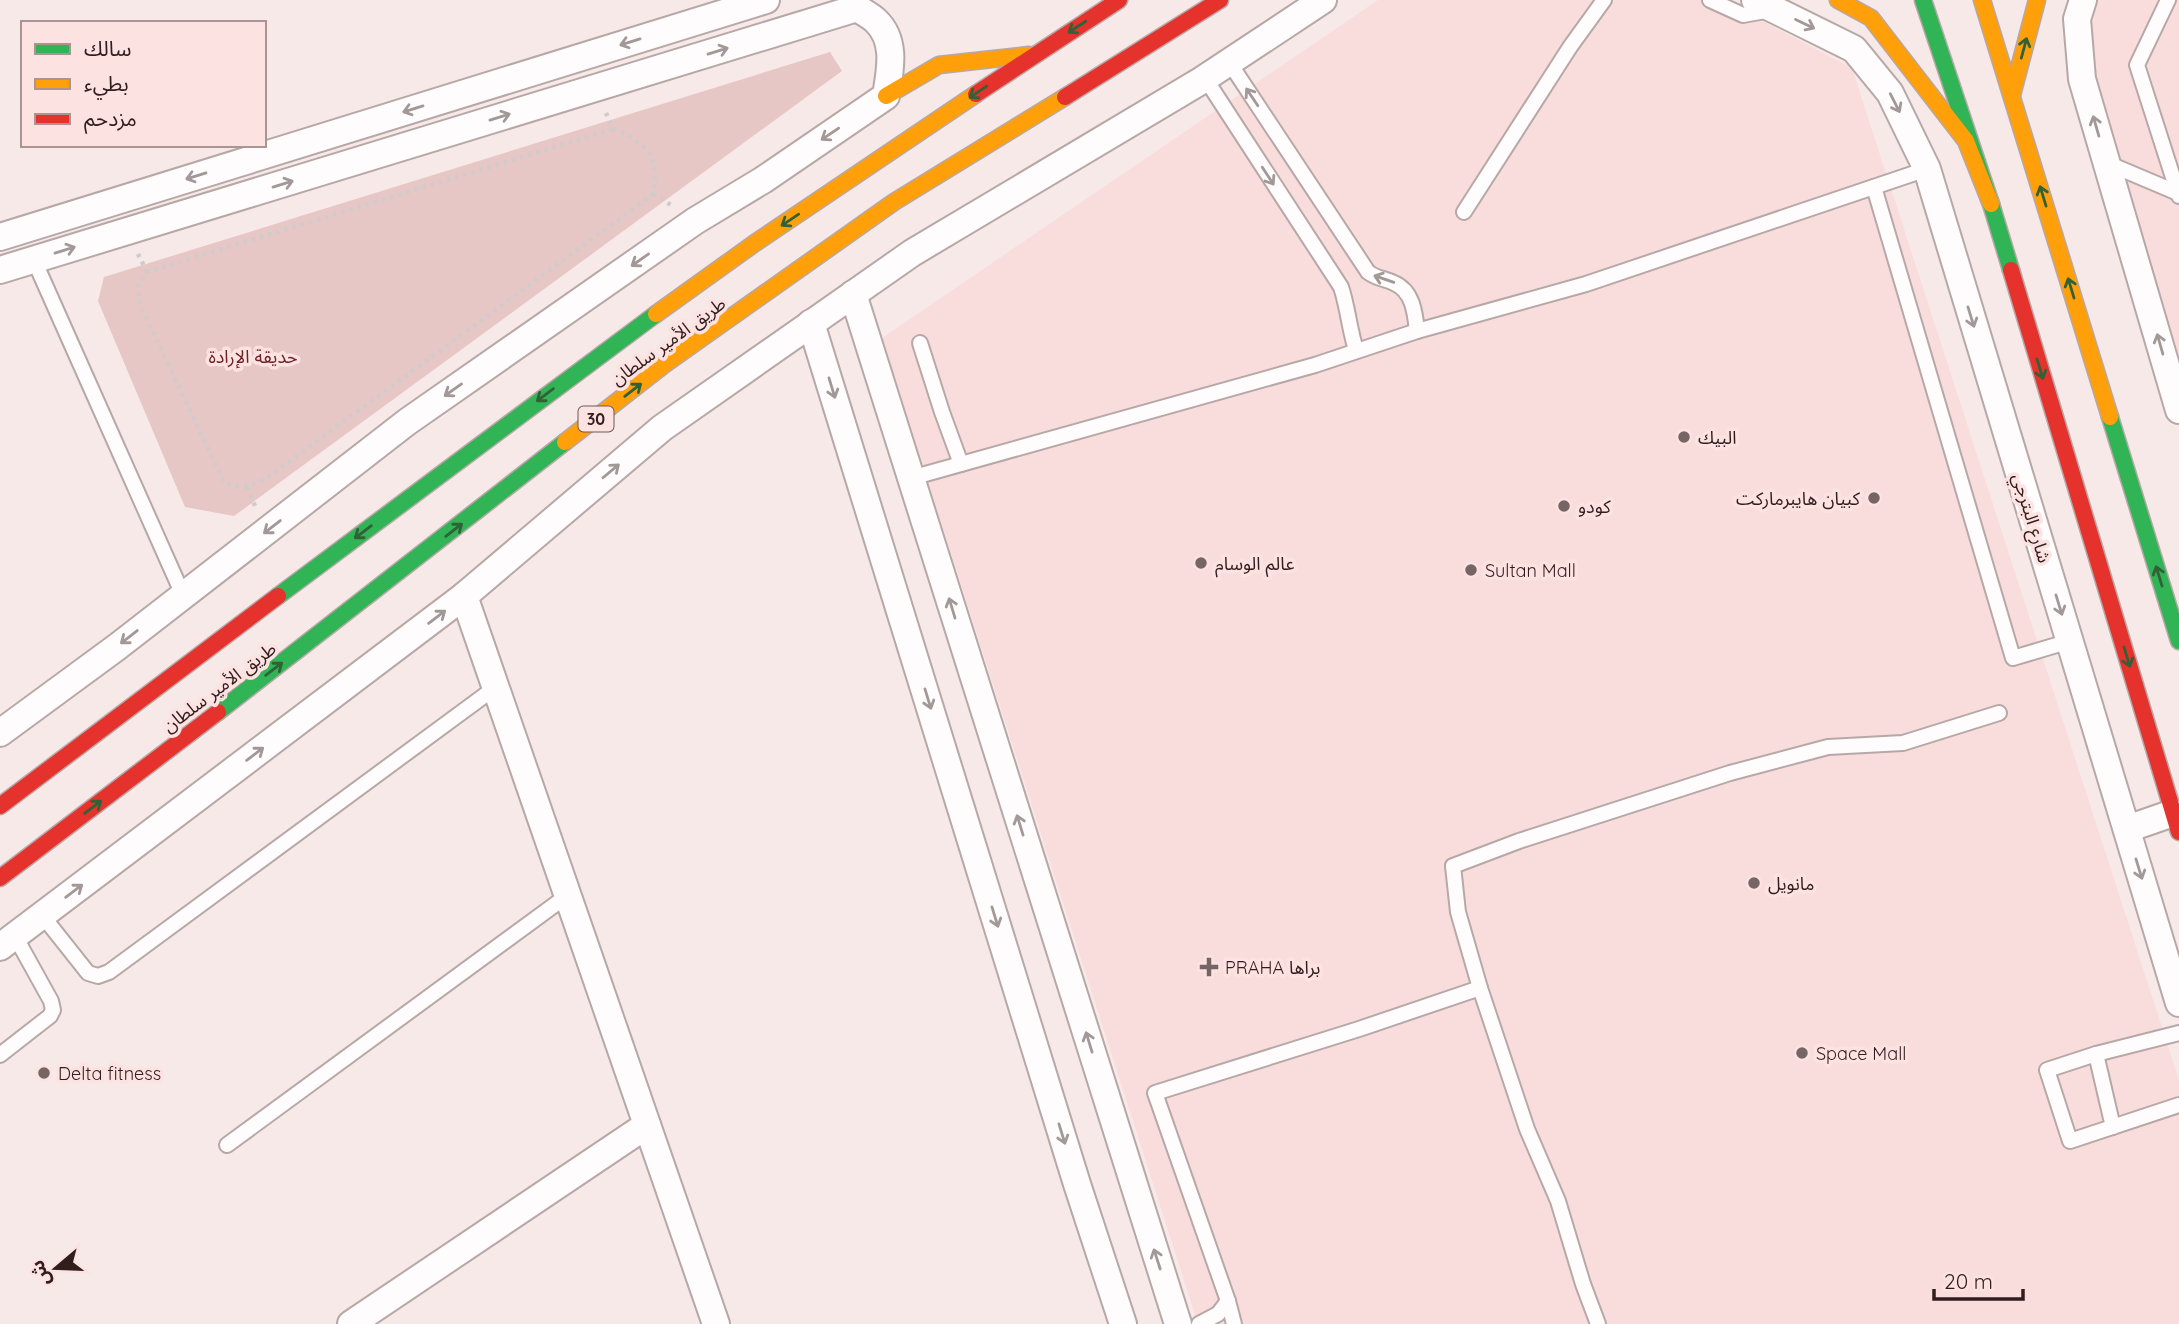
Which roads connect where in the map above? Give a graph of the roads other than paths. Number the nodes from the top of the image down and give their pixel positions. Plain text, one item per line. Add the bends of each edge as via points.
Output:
1 (766, 0) edge
2 (1119, 0) edge
3 (1220, 0) edge
4 (1323, 0) edge
5 (1604, 0) edge
6 (1710, 0) edge
7 (1838, 0) edge
8 (1923, 0) edge
9 (1982, 0) edge
10 (2037, 0) edge
11 (2083, 0) edge
12 (2168, 0) edge
13 (1764, 5) edge
14 (1035, 54) junction
15 (1229, 62) junction
16 (1205, 78) junction
17 (2012, 95) junction
18 (886, 96) junction
19 (2107, 163) junction
20 (1927, 169) junction
21 (1874, 187) junction
22 (2178, 195) edge
23 (1991, 204) junction
24 (1464, 212) dead end
25 (0, 237) edge
26 (34, 260) junction
27 (0, 270) edge
28 (853, 294) junction
29 (811, 323) junction
30 (1417, 331) junction
31 (920, 343) dead end
32 (1356, 350) junction
33 (2179, 410) edge
34 (961, 464) junction
35 (911, 478) junction
36 (325, 561) junction
37 (340, 575) dead end
38 (183, 595) junction
39 (464, 596) junction
40 (2070, 641) junction
41 (2179, 641) edge
42 (496, 687) junction
43 (1999, 713) dead end
44 (0, 733) edge
45 (0, 806) edge
46 (2176, 822) edge
47 (2126, 829) junction
48 (0, 878) edge
49 (568, 895) junction
50 (42, 915) junction
51 (7, 941) edge
52 (1480, 988) junction
53 (2179, 1003) edge
54 (2179, 1033) edge
55 (2096, 1054) junction
56 (0, 1055) edge
57 (2179, 1105) edge
58 (648, 1125) junction
59 (2113, 1127) junction
60 (227, 1145) dead end
61 (1228, 1301) junction
62 (1185, 1323) edge
63 (351, 1324) edge
64 (716, 1324) edge
65 (1123, 1324) edge
66 (1234, 1324) edge
67 (1598, 1324) edge

1 -> 25 street
2 -> 14 main road, طريق الأمير سلطان
48 -> 3 main road, طريق الأمير سلطان / 30 via 357,598 666,364 894,202
4 - 15 street
5 - 24 lane
6 - 13 lane via 1743,15
7 - 23 main road via 1871,18 1966,141
8 - 23 main road
9 - 17 main road
17 -> 10 main road
19 -> 11 street via 2082,79 2077,19
12 - 22 lane via 2137,65
13 -> 20 street, شارع البترجي via 1854,48 1890,93
14 - 18 main road via 939,65
14 -> 36 main road, طريق الأمير سلطان via 655,314
15 - 16 street
30 -> 15 lane via 1405,290 1368,272
16 - 28 street via 912,253
16 -> 32 lane via 1341,287
41 -> 17 main road
26 -> 18 street via 857,8 877,21 887,38 892,60
18 -> 38 street via 695,221 407,422
19 - 22 lane
33 -> 19 street
20 - 21 lane
20 -> 40 street, شارع البترجي
21 - 30 lane via 1586,284
21 - 40 lane via 2013,658
23 -> 46 main road
26 - 27 street
26 - 38 lane
28 - 29 street
28 - 35 street
39 -> 29 street via 662,428
29 -> 65 street
30 - 32 lane
31 - 34 lane
32 - 34 lane
34 - 35 lane
62 -> 35 street
36 - 37 main road
36 - 45 main road, طريق الأمير سلطان
38 -> 44 street
39 - 42 street
50 -> 39 street
40 - 47 street, شارع البترجي
42 - 49 street
42 - 50 lane via 109,972 88,973
43 - 52 lane via 1903,743 1828,747 1730,774 1453,866 1458,912
46 - 47 street
47 -> 53 street, شارع البترجي
49 - 58 street
49 - 60 lane
50 - 51 street
51 - 56 lane via 53,1010
52 - 61 lane via 1155,1093
52 - 67 lane
54 - 55 lane
55 - 59 lane
55 - 59 lane via 2047,1070 2070,1141
57 - 59 lane
58 - 63 street
58 - 64 street
61 - 62 lane via 1218,1314
61 - 66 lane

